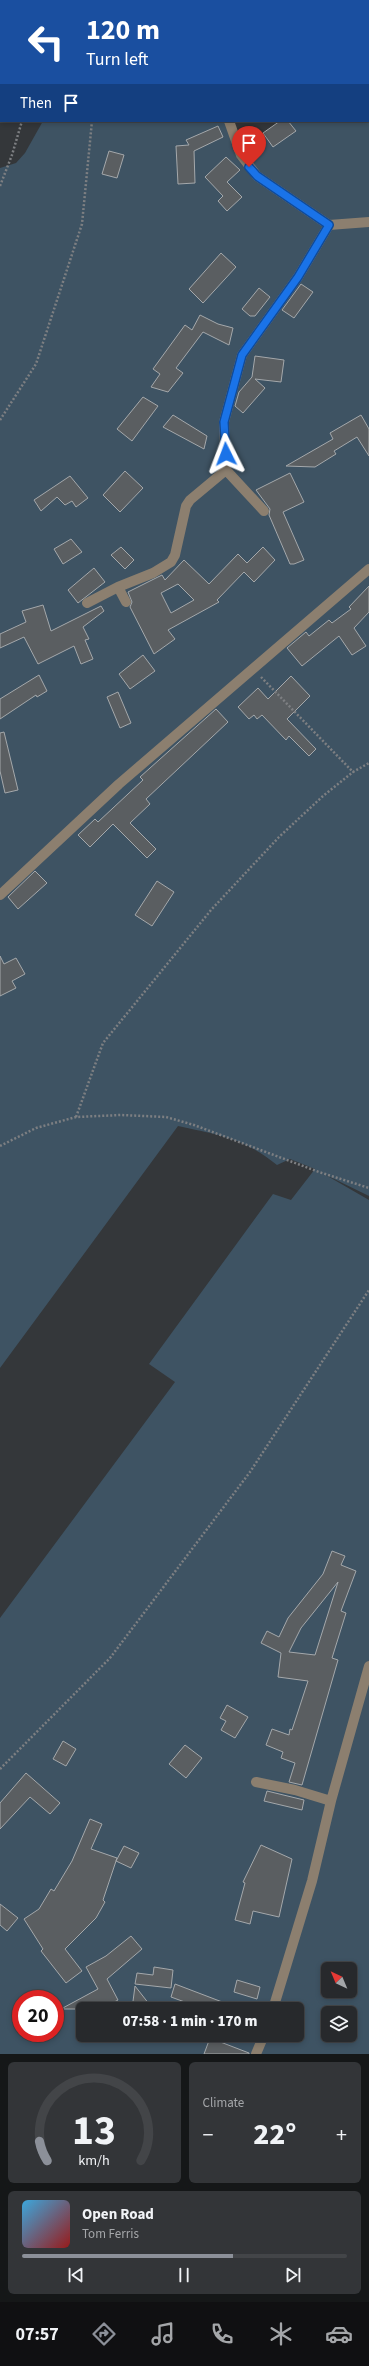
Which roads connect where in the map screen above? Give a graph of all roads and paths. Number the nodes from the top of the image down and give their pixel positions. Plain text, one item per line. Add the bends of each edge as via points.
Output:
1 (22, 122) edge
2 (92, 122) edge
3 (229, 122) edge
4 (0, 186) edge
5 (369, 222) edge
6 (329, 225) junction
7 (0, 420) edge
8 (226, 470) junction
9 (264, 511) dead end
10 (369, 569) edge
11 (118, 587) junction
12 (126, 602) dead end
13 (86, 603) dead end
14 (253, 670) junction
15 (369, 763) edge
16 (353, 772) junction
17 (0, 895) edge
18 (76, 1117) junction
19 (0, 1146) edge
20 (369, 1188) edge
21 (369, 1290) edge
22 (369, 1666) edge
23 (0, 1768) edge
24 (256, 1782) dead end
25 (331, 1801) junction
26 (275, 2002) edge
27 (261, 2042) edge
28 (256, 2054) edge

1 - 4 path
2 - 7 path via 82,224 36,364
3 - 6 lane via 241,155 257,176
5 - 6 lane
6 - 8 lane via 298,277 242,355 224,422
8 - 9 lane
8 - 11 lane via 186,506 175,555 171,562 153,573
10 - 14 lane
11 - 12 lane
11 - 13 lane
14 - 16 path
14 - 17 lane via 119,784
15 - 16 path
16 - 18 path via 279,837 211,910 113,1031 99,1052
18 - 19 path via 36,1128
18 - 20 path via 166,1117
21 - 23 path via 250,1472 110,1658
22 - 25 lane
24 - 25 lane
25 - 26 lane via 312,1881
27 - 28 lane

